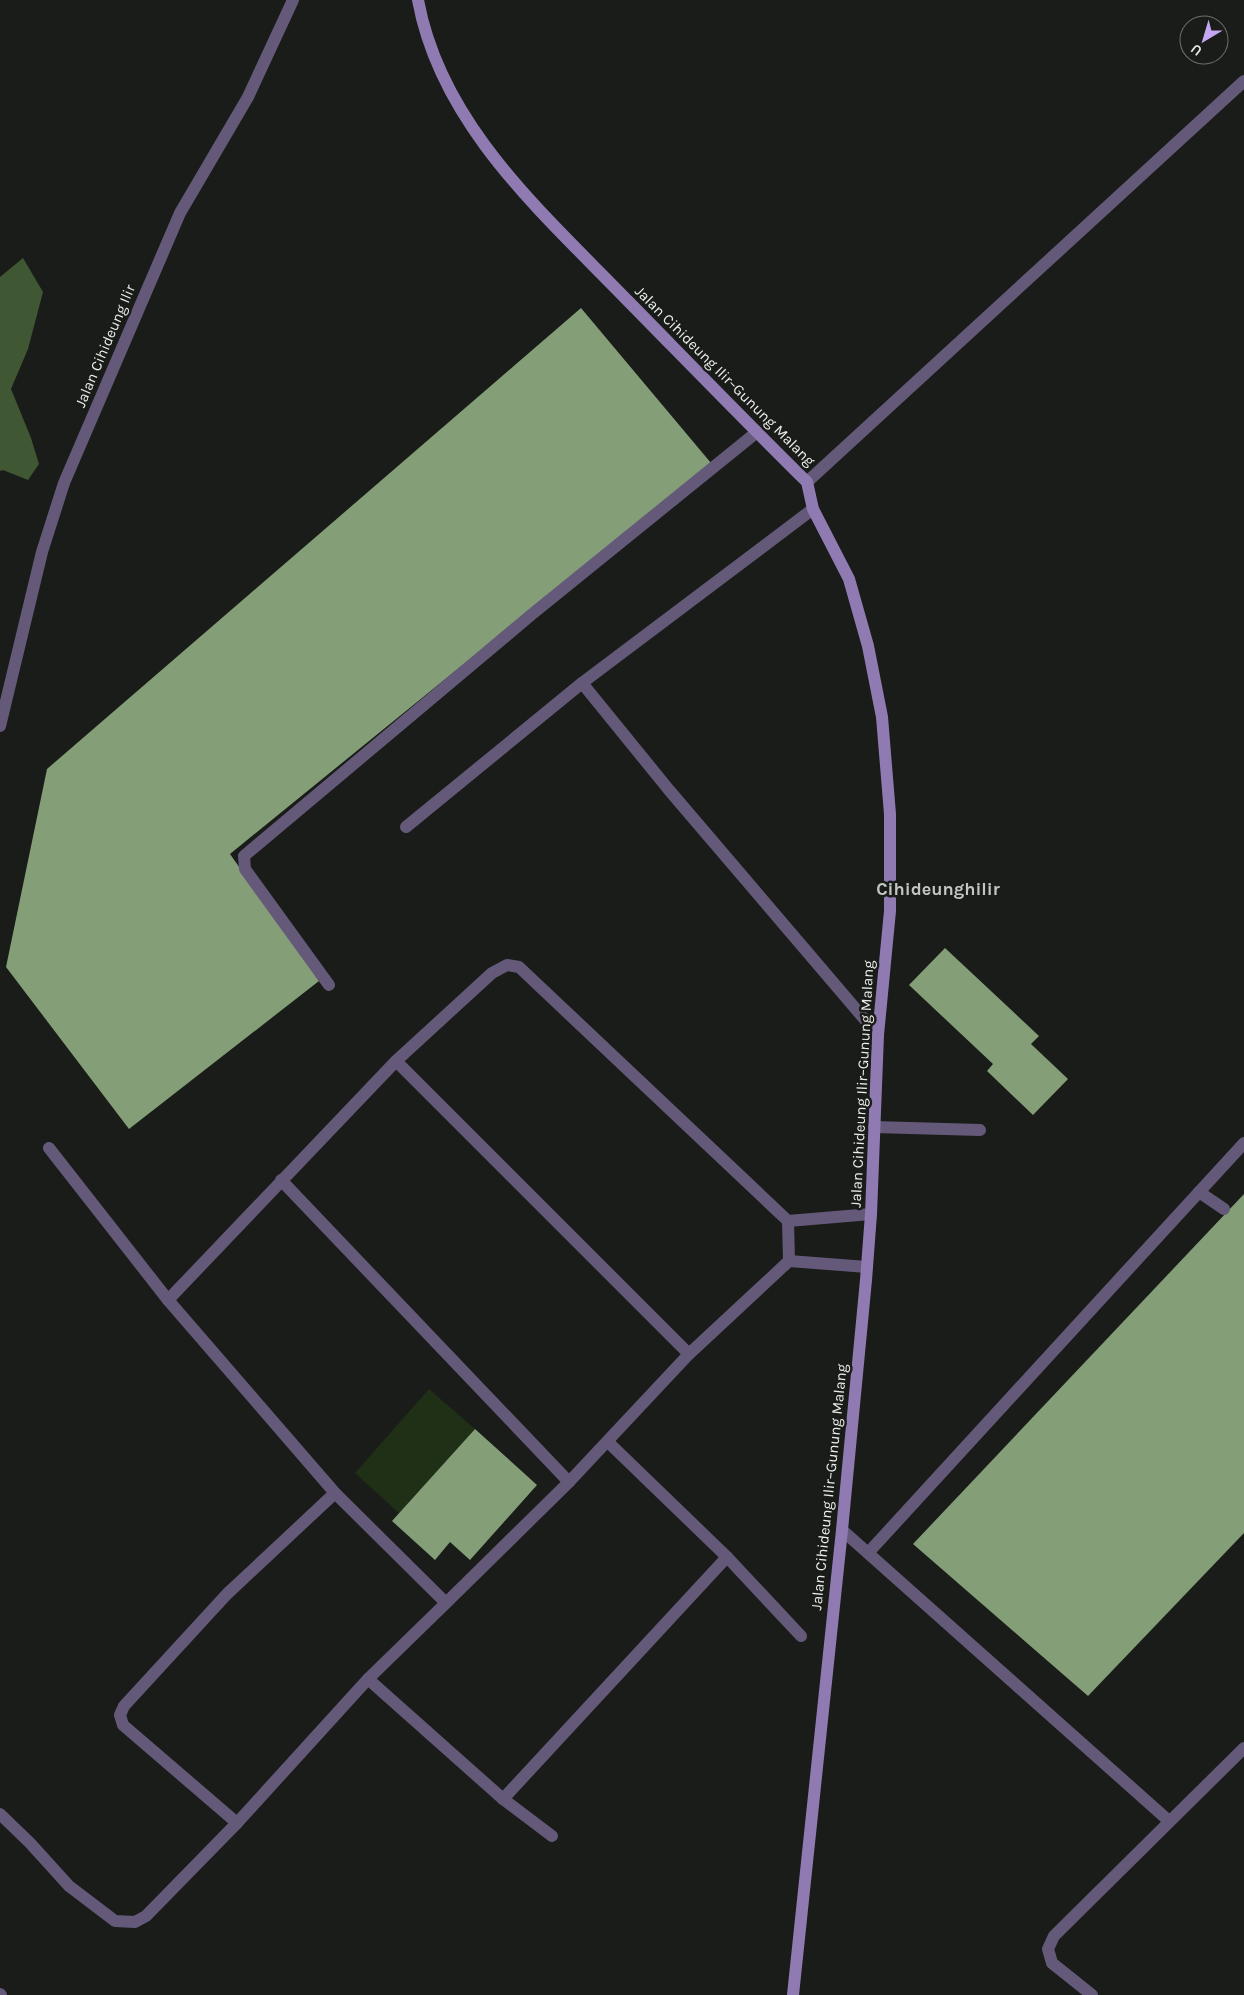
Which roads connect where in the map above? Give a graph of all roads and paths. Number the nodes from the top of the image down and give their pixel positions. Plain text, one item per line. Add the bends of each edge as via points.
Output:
1 (293, 0) edge
2 (418, 0) edge
3 (1244, 81) edge
4 (756, 432) junction
5 (807, 482) junction
6 (813, 509) junction
7 (582, 683) junction
8 (0, 726) edge
9 (406, 827) dead end
10 (329, 985) dead end
11 (878, 1035) junction
12 (396, 1061) junction
13 (874, 1127) junction
14 (980, 1130) dead end
15 (1244, 1143) edge
16 (49, 1148) dead end
17 (281, 1180) junction
18 (1200, 1192) junction
19 (1224, 1209) dead end
20 (872, 1214) junction
21 (788, 1221) junction
22 (789, 1262) junction
23 (867, 1267) junction
24 (168, 1300) junction
25 (689, 1354) junction
26 (608, 1442) junction
27 (569, 1482) junction
28 (335, 1493) junction
29 (842, 1530) junction
30 (868, 1553) junction
31 (727, 1557) junction
32 (446, 1602) junction
33 (802, 1636) dead end
34 (368, 1679) junction
35 (1244, 1748) edge
36 (502, 1799) junction
37 (0, 1814) edge
38 (1169, 1821) junction
39 (237, 1822) junction
40 (552, 1836) dead end
41 (793, 1995) edge
42 (1092, 1995) edge

1 - 8 street, Jalan Cihideung Ilir via 248,97 180,213 64,483 42,552
2 - 4 main road, Jalan Cihideung Ilir–Gunung Malang via 432,52 448,87 485,148 534,205
3 - 5 street
4 - 5 main road, Jalan Cihideung Ilir–Gunung Malang
4 - 10 street via 531,615 244,856 245,869
5 - 6 main road, Jalan Cihideung Ilir–Gunung Malang
6 - 7 street
6 - 11 main road, Jalan Cihideung Ilir–Gunung Malang via 849,579 868,646 882,717 890,814 890,912
7 - 9 street
7 - 11 street via 668,790
11 - 13 main road, Jalan Cihideung Ilir–Gunung Malang
12 - 17 street
12 - 21 street via 492,973 507,965 519,967
12 - 25 street
13 - 14 street
13 - 20 main road, Jalan Cihideung Ilir–Gunung Malang
15 - 18 street
16 - 24 street
17 - 24 street
17 - 27 street
18 - 19 street
18 - 30 street
20 - 21 street
20 - 23 main road, Jalan Cihideung Ilir–Gunung Malang
21 - 22 street
22 - 23 street
22 - 25 street
23 - 29 main road, Jalan Cihideung Ilir–Gunung Malang
24 - 28 street
25 - 26 street
26 - 27 street
26 - 31 street
27 - 32 street
28 - 32 street
28 - 39 street via 227,1594 124,1706 120,1715 123,1725
29 - 30 street
29 - 41 main road, Jalan Cihideung Ilir–Gunung Malang
30 - 38 street
31 - 33 street
31 - 36 street
32 - 34 street
34 - 36 street
34 - 39 street
35 - 38 street
36 - 40 street
37 - 39 street via 69,1886 115,1921 135,1922 146,1916
38 - 42 street via 1054,1936 1048,1949 1052,1962

